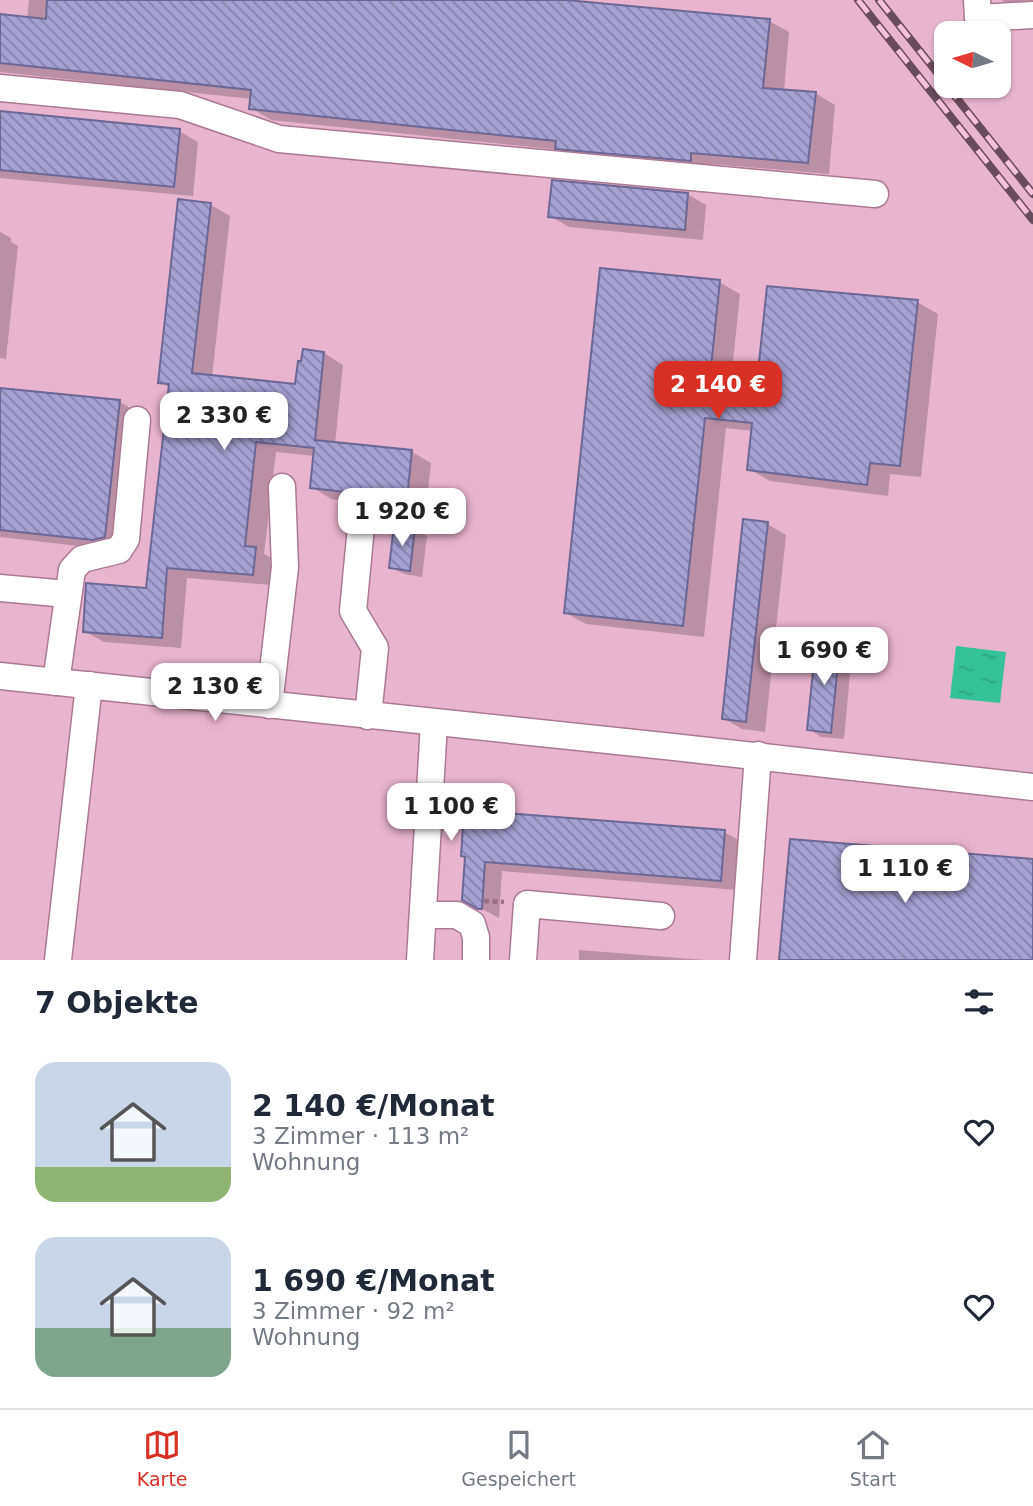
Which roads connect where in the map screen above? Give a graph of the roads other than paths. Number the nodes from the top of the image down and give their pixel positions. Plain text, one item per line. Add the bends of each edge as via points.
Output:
1 (977, 0) edge
2 (1033, 15) edge
3 (0, 88) edge
4 (875, 194) dead end
5 (137, 420) dead end
6 (282, 487) dead end
7 (362, 516) dead end
8 (0, 588) edge
9 (67, 594) junction
10 (0, 676) edge
11 (56, 682) junction
12 (89, 685) junction
13 (269, 705) junction
14 (368, 716) junction
15 (434, 723) junction
16 (758, 755) junction
17 (1033, 787) edge
18 (423, 915) junction
19 (661, 916) dead end
20 (58, 960) edge
21 (421, 960) edge
22 (476, 960) edge
23 (523, 960) edge
24 (743, 960) edge

1 - 2 street via 978,18
3 - 4 street via 180,105 279,139
5 - 9 street via 126,539 119,550 82,559 72,570
6 - 13 street via 285,567
7 - 14 street via 353,611 375,648
8 - 9 street
9 - 11 street
10 - 11 street
11 - 12 street
12 - 13 street
12 - 20 street
13 - 14 street
14 - 15 street
15 - 16 street
15 - 18 street
16 - 17 street
16 - 24 street
18 - 21 street
18 - 22 street via 457,915 472,924
19 - 23 street via 527,904

